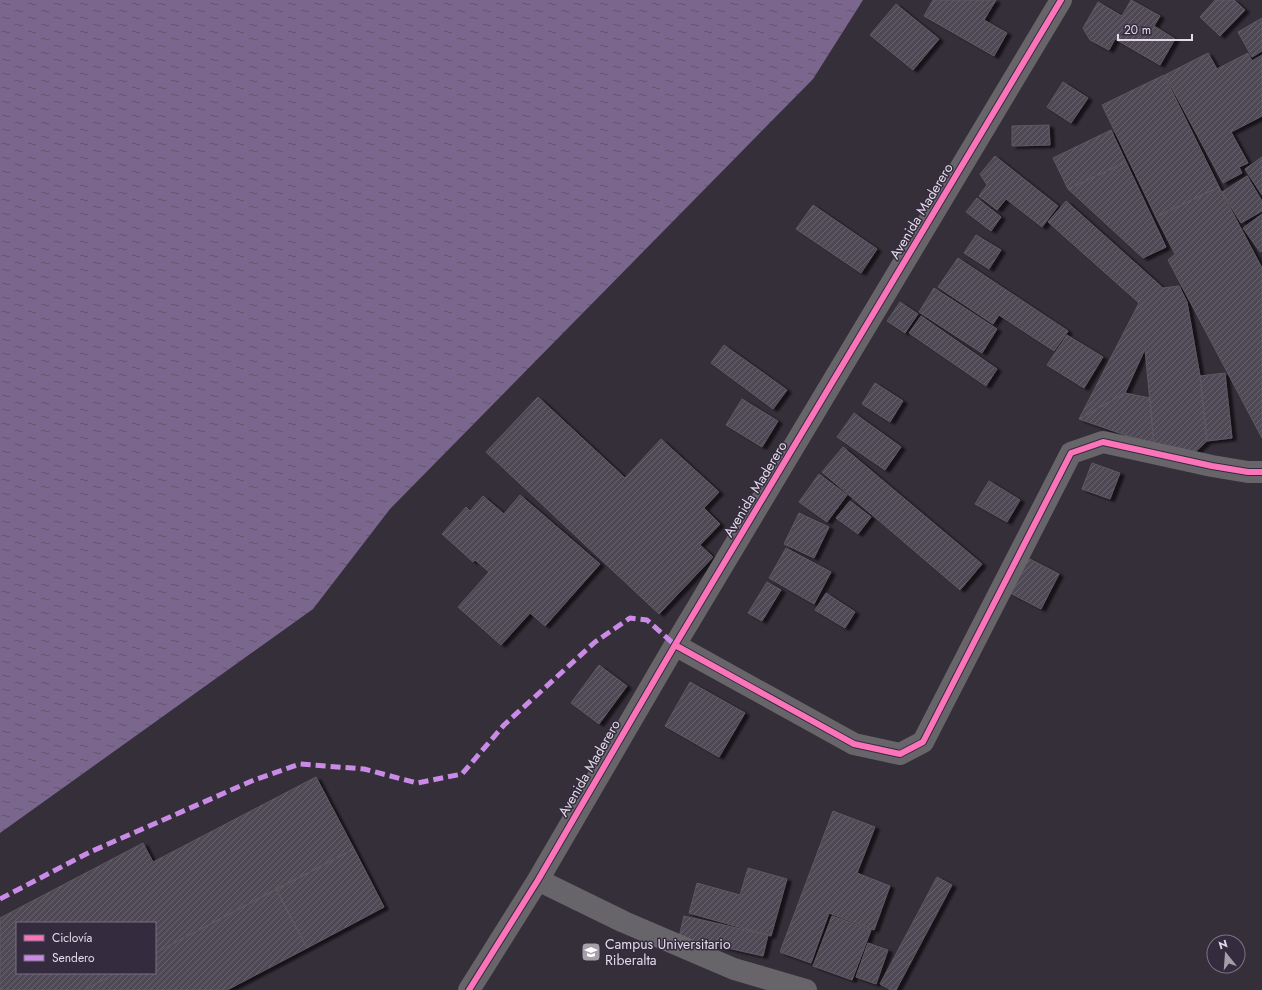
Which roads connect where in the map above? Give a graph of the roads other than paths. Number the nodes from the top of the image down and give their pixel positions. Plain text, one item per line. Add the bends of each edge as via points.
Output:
1 (1061, 0) edge
2 (1262, 472) edge
3 (675, 645) junction
4 (538, 880) junction
5 (469, 990) edge
6 (806, 990) edge

1 - 3 street, Avenida Maderero
2 - 3 street via 1212,466 1104,442 1071,453 923,742 900,754 854,744
3 - 4 street, Avenida Maderero
4 - 5 street, Avenida Maderero
4 - 6 street via 624,922 734,969

